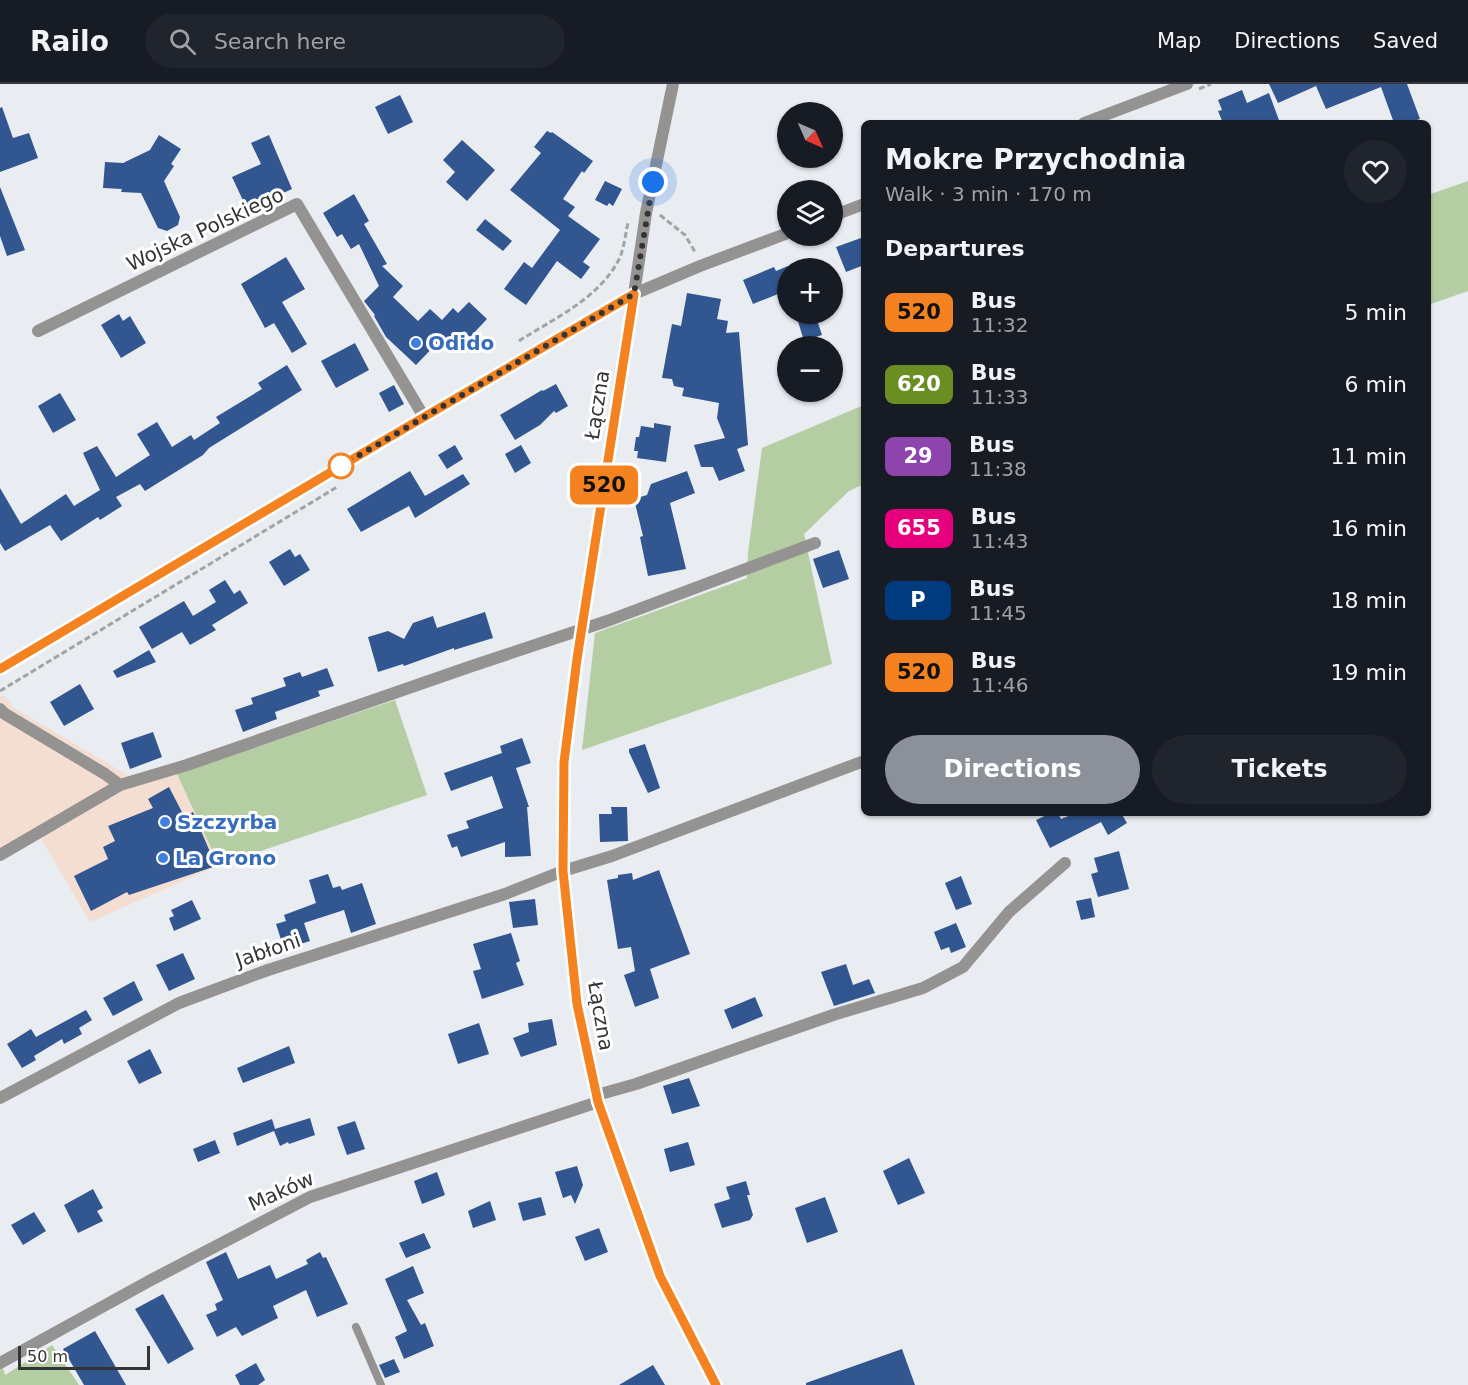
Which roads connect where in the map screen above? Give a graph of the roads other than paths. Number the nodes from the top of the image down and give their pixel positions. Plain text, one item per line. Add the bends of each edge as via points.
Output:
1 (673, 84) edge
2 (1187, 84) edge
3 (1092, 120) edge
4 (861, 205) edge
5 (843, 212) edge
6 (777, 237) edge
7 (634, 294) junction
8 (38, 331) dead end
9 (424, 417) junction
10 (815, 543) dead end
11 (582, 629) junction
12 (0, 669) edge
13 (0, 709) edge
14 (861, 762) edge
15 (120, 785) junction
16 (0, 855) edge
17 (1065, 863) dead end
18 (563, 871) junction
19 (0, 1098) edge
20 (597, 1099) junction
21 (356, 1327) dead end
22 (0, 1364) edge
23 (381, 1385) edge
24 (716, 1385) edge

1 - 7 street, Łączna
2 - 3 street
4 - 5 street
6 - 7 street
7 - 9 street
7 - 11 street, Łączna
8 - 9 street, Wojska Polskiego via 297,204
9 - 12 street
10 - 11 street
11 - 15 street
11 - 18 street, Łączna via 564,762
13 - 15 street
14 - 18 street, Jabłoni
15 - 16 street
17 - 20 street, Maków via 1009,912 963,967 923,988
18 - 19 street, Jabłoni via 179,1003
18 - 20 street, Łączna via 577,1004
20 - 22 street, Maków via 310,1197
20 - 24 street, Łączna via 660,1276
21 - 23 lane

